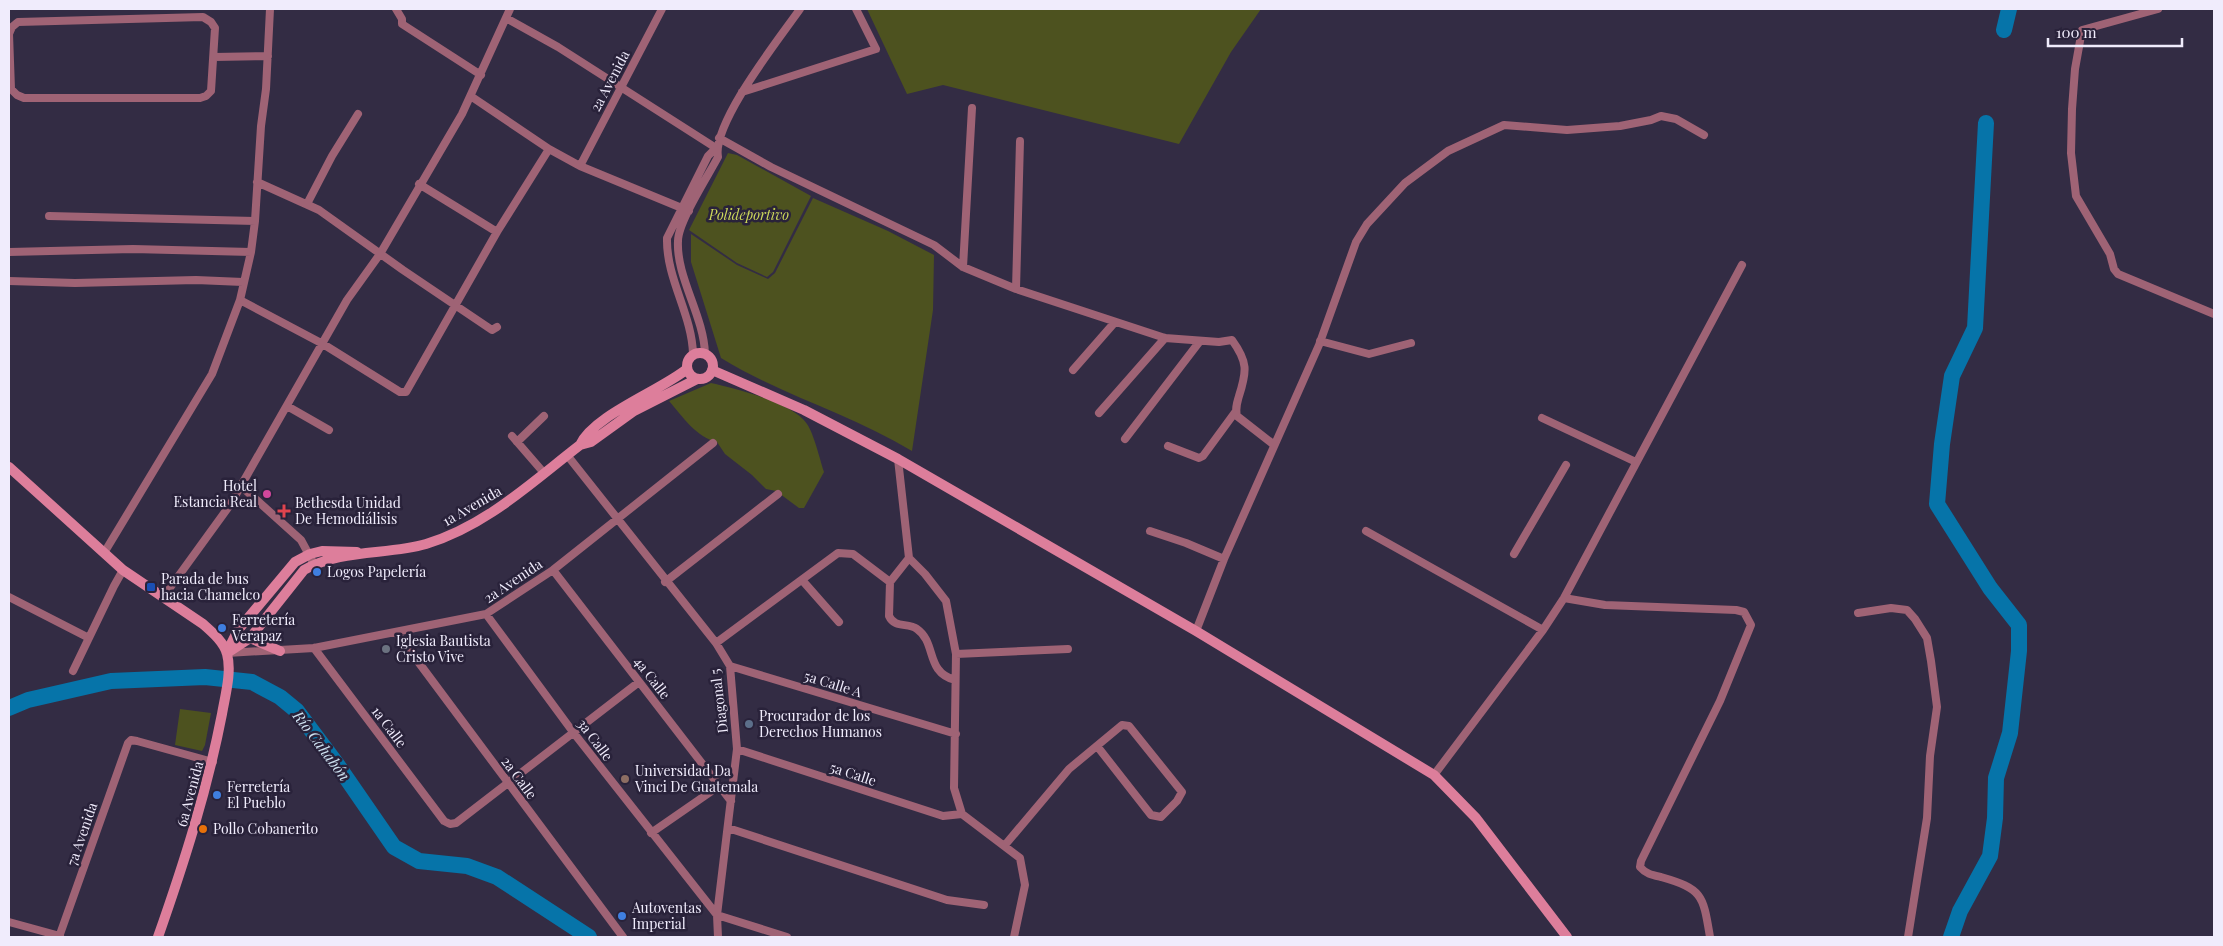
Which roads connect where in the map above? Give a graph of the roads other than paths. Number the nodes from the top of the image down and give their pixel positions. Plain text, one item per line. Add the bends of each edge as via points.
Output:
1 (270, 9) edge
2 (396, 9) edge
3 (510, 9) edge
4 (662, 9) edge
5 (800, 9) edge
6 (856, 9) edge
7 (2158, 9) edge
8 (506, 18) junction
9 (268, 56) junction
10 (214, 57) junction
11 (481, 75) junction
12 (620, 88) junction
13 (10, 89) edge
14 (742, 93) junction
15 (472, 97) junction
16 (972, 108) dead end
17 (358, 114) dead end
18 (1704, 135) dead end
19 (719, 138) junction
20 (1020, 141) dead end
21 (716, 148) junction
22 (549, 149) junction
23 (580, 166) junction
24 (257, 182) junction
25 (419, 184) junction
26 (307, 204) junction
27 (680, 209) junction
28 (689, 211) junction
29 (49, 216) dead end
30 (255, 221) junction
31 (496, 232) junction
32 (9, 252) edge
33 (251, 252) junction
34 (380, 254) junction
35 (1742, 265) dead end
36 (963, 267) junction
37 (9, 281) edge
38 (243, 282) junction
39 (1016, 289) junction
40 (240, 300) junction
41 (454, 305) junction
42 (2214, 314) edge
43 (1115, 322) junction
44 (497, 327) dead end
45 (1165, 338) junction
46 (1200, 341) junction
47 (1320, 341) junction
48 (1411, 343) dead end
49 (323, 344) junction
50 (694, 354) junction
51 (704, 354) junction
52 (687, 369) junction
53 (712, 370) junction
54 (1073, 370) dead end
55 (697, 379) junction
56 (287, 406) junction
57 (1236, 411) junction
58 (1099, 413) dead end
59 (544, 416) dead end
60 (1542, 418) dead end
61 (329, 430) dead end
62 (1125, 439) dead end
63 (713, 443) dead end
64 (1273, 444) junction
65 (580, 445) junction
66 (1168, 446) dead end
67 (567, 455) junction
68 (898, 459) junction
69 (1636, 462) junction
70 (1566, 465) dead end
71 (9, 467) edge
72 (544, 473) junction
73 (241, 486) junction
74 (778, 494) dead end
75 (617, 519) junction
76 (1366, 531) dead end
77 (1150, 532) dead end
78 (104, 553) junction
79 (360, 553) junction
80 (310, 554) junction
81 (1514, 554) dead end
82 (909, 558) junction
83 (1224, 559) junction
84 (314, 564) junction
85 (123, 570) junction
86 (553, 570) junction
87 (802, 580) junction
88 (666, 582) junction
89 (890, 582) junction
90 (9, 596) edge
91 (164, 596) junction
92 (1564, 598) junction
93 (1858, 613) dead end
94 (486, 614) junction
95 (839, 622) dead end
96 (1543, 630) junction
97 (1196, 631) junction
98 (396, 632) junction
99 (89, 638) junction
100 (250, 638) junction
101 (716, 643) junction
102 (314, 648) junction
103 (1068, 648) dead end
104 (280, 651) junction
105 (227, 653) junction
106 (956, 654) junction
107 (730, 666) junction
108 (73, 672) dead end
109 (955, 680) junction
110 (639, 682) junction
111 (573, 732) junction
112 (956, 734) junction
113 (1097, 746) junction
114 (736, 749) junction
115 (213, 762) junction
116 (1434, 775) junction
117 (507, 783) junction
118 (719, 786) junction
119 (731, 802) junction
120 (962, 814) junction
121 (728, 828) junction
122 (651, 833) junction
123 (1005, 845) junction
124 (984, 905) dead end
125 (717, 914) junction
126 (9, 922) edge
127 (60, 937) edge
128 (158, 937) edge
129 (623, 937) edge
130 (718, 937) edge
131 (788, 937) edge
132 (1014, 937) edge
133 (1567, 937) edge
134 (1710, 937) edge
135 (1908, 937) edge

1 - 9 street
2 - 11 street via 402,24
3 - 8 street
4 - 12 street, 2a Avenida
5 - 14 street
6 - 14 street via 876,49
7 - 42 street via 2082,30 2072,108 2071,153 2076,196 2118,274
8 - 11 street
8 - 12 street
9 - 10 street
9 - 24 street
10 - 13 street via 211,91 200,98 24,98
10 - 13 street via 215,28 203,17 18,22 9,34
11 - 15 street
12 - 21 street
12 - 23 street, 2a Avenida
14 - 19 street
15 - 22 street
15 - 25 street
16 - 36 street
17 - 26 street
18 - 47 street via 1676,119 1661,116 1620,126 1567,130 1504,124 1448,151 1405,183 1367,224 1356,242
19 - 21 street
19 - 36 street via 771,167 934,245
20 - 39 street
21 - 27 street via 708,156
21 - 28 street via 718,157
22 - 23 street
22 - 31 street
23 - 27 street
24 - 26 street
24 - 30 street
25 - 31 street
25 - 34 street
26 - 34 street
27 - 28 street
27 - 50 street via 667,238 666,249 678,298 690,326
28 - 51 street via 677,240 680,262 704,338
29 - 30 street
30 - 33 street
31 - 41 street
32 - 33 street via 160,249
33 - 38 street
34 - 41 street
34 - 49 street
35 - 69 street
36 - 39 street
37 - 38 street
38 - 40 street
39 - 43 street
40 - 49 street
40 - 78 street via 212,374
41 - 44 street via 492,330
41 - 49 street via 406,392 400,392
43 - 45 street
43 - 54 street
45 - 46 street
45 - 58 street
46 - 57 street via 1232,340 1244,358 1246,375
46 - 62 street
47 - 48 street via 1369,354
47 - 64 street
49 - 56 street
50 - 51 main road
50 - 52 main road
51 - 53 main road via 712,361
52 - 55 main road
52 - 65 main road, 1a Avenida via 585,435
53 - 55 main road via 706,377
53 - 68 main road via 804,410
55 - 65 main road, 1a Avenida via 634,411 591,442
56 - 61 street
56 - 73 street
57 - 64 street via 1241,421
57 - 66 street via 1203,456 1199,458
59 - 72 street via 514,439
60 - 69 street
63 - 75 street, 2a Avenida
64 - 83 street
65 - 67 main road, 1a Avenida
67 - 72 main road, 1a Avenida
67 - 75 street, Diagonal 5
68 - 82 street
68 - 97 main road
69 - 92 street
70 - 81 street
71 - 78 main road
72 - 79 main road, 1a Avenida via 500,508 450,536 401,549
73 - 80 street via 301,540
73 - 91 street
74 - 88 street
75 - 86 street, 2a Avenida
75 - 88 street, Diagonal 5
76 - 96 street
77 - 83 street
78 - 85 main road
79 - 80 main road, 1a Avenida via 346,550
79 - 84 main road, 1a Avenida
80 - 84 street
80 - 105 main road, 1a Avenida via 295,562 238,630
82 - 89 street
82 - 106 street via 946,601
83 - 97 street
84 - 100 main road, 1a Avenida via 304,570
85 - 91 main road
85 - 99 street
86 - 94 street, 2a Avenida
86 - 110 street, 4a Calle
87 - 89 street via 838,553 846,552
87 - 95 street
87 - 101 street
88 - 101 street, Diagonal 5
89 - 109 street via 891,621 916,627 924,636 942,675
90 - 99 street
91 - 105 main road via 212,632
92 - 96 street
92 - 134 street via 1605,605 1736,610 1744,612 1751,625 1720,701 1640,867 1644,873 1683,884 1699,895
93 - 135 street via 1891,608 1907,610 1927,638 1931,661 1937,707 1930,756 1927,818
94 - 98 street, 2a Avenida
94 - 111 street, 3a Calle
96 - 116 street
97 - 116 main road
98 - 102 street, 2a Avenida
98 - 117 street, 2a Calle
99 - 108 street
100 - 104 main road
100 - 105 main road, 1a Avenida
101 - 107 street, Diagonal 5
102 - 104 street, 2a Avenida
102 - 117 street, 1a Calle via 444,821 456,823
103 - 106 street
104 - 105 street, 2a Avenida
105 - 115 main road, 6a Avenida via 224,699
106 - 109 street
107 - 112 street, 5a Calle A
107 - 114 street, Diagonal 5
109 - 112 street
110 - 111 street
110 - 118 street, 4a Calle
111 - 117 street
111 - 122 street, 3a Calle
112 - 120 street via 954,788
113 - 113 street via 1122,725 1129,726 1182,792 1181,797 1161,817 1151,815
113 - 123 street via 1068,770
114 - 119 street, Diagonal 5
114 - 120 street, 5a Calle via 943,816
115 - 127 street, 7a Avenida via 131,740 128,743
115 - 128 main road, 6a Avenida via 189,848
116 - 133 main road via 1476,818
117 - 129 street, 2a Calle
118 - 119 street, 4a Calle
118 - 122 street
119 - 121 street, Diagonal 5
120 - 123 street
121 - 124 street via 946,900
121 - 125 street, Diagonal 5
122 - 125 street, 3a Calle
123 - 132 street via 1020,858 1025,885
125 - 130 street, Diagonal 5
125 - 131 street
126 - 127 street

